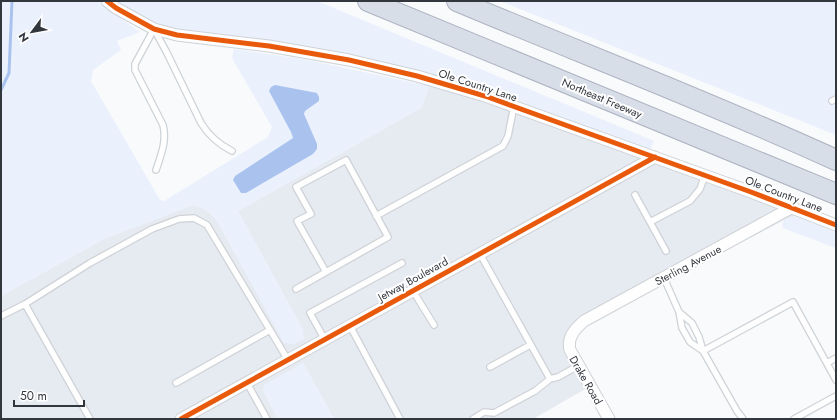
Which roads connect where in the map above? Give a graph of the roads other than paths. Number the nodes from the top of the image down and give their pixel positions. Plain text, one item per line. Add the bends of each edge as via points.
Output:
1 (107, 1) edge
2 (368, 1) edge
3 (457, 1) edge
4 (154, 29) junction
5 (514, 106) junction
6 (768, 130) junction
7 (232, 151) dead end
8 (836, 155) edge
9 (655, 157) junction
10 (836, 160) edge
11 (156, 170) dead end
12 (705, 175) junction
13 (836, 194) edge
14 (635, 195) dead end
15 (791, 208) junction
16 (376, 216) junction
17 (650, 222) junction
18 (836, 225) edge
19 (666, 251) dead end
20 (480, 254) junction
21 (402, 263) dead end
22 (326, 272) junction
23 (664, 278) junction
24 (296, 289) dead end
25 (413, 291) junction
26 (25, 304) junction
27 (679, 312) junction
28 (1, 316) edge
29 (584, 321) joint
30 (434, 325) dead end
31 (350, 326) junction
32 (270, 330) junction
33 (325, 340) junction
34 (530, 345) junction
35 (703, 351) junction
36 (836, 358) edge
37 (288, 360) junction
38 (827, 364) junction
39 (578, 366) junction
40 (490, 367) dead end
41 (550, 380) junction
42 (836, 380) edge
43 (247, 382) junction
44 (176, 383) dead end
45 (836, 396) edge
46 (90, 419) edge
47 (181, 419) edge
48 (267, 419) edge
49 (400, 419) edge
50 (473, 419) edge
51 (609, 419) edge
52 (743, 419) edge
53 (794, 419) edge

1 - 4 street, Ole Country Lane
2 - 13 highway, Northeast Freeway
3 - 6 highway
4 - 5 street, Ole Country Lane via 177,35 269,46 349,60 417,76
4 - 7 lane via 201,124 216,141
4 - 11 lane via 135,64 135,70 163,125 165,134
5 - 9 street, Ole Country Lane
5 - 16 lane via 508,136 503,146
6 - 8 highway
6 - 10 highway
9 - 12 street, Ole Country Lane
9 - 20 street, Jetway Boulevard
12 - 15 street, Ole Country Lane
12 - 17 lane via 700,189 690,201
14 - 17 lane
15 - 18 street, Ole Country Lane
15 - 23 street, Sterling Avenue
16 - 22 lane via 388,238
16 - 22 lane via 346,160 296,187 311,214 298,221
17 - 19 lane
20 - 25 street, Jetway Boulevard
20 - 34 lane
21 - 33 lane via 310,313
22 - 24 lane
23 - 27 lane
23 - 29 street, Sterling Avenue
25 - 30 lane
25 - 31 street, Jetway Boulevard
26 - 28 lane
26 - 32 lane via 152,229 179,219 194,218 207,224
26 - 46 lane
27 - 35 lane via 692,323
27 - 35 lane via 682,328 690,342
29 - 39 street, Drake Road via 575,329 568,344
31 - 33 street, Jetway Boulevard
31 - 49 lane
32 - 37 lane
32 - 44 lane
33 - 37 street, Jetway Boulevard
34 - 40 lane
34 - 41 lane
35 - 38 lane via 793,302
35 - 52 lane
36 - 38 lane
37 - 43 street, Jetway Boulevard
38 - 42 lane
39 - 41 lane
39 - 51 street, Drake Road
41 - 50 lane via 535,392 494,413 484,412
43 - 47 street, Jetway Boulevard
43 - 48 lane
45 - 53 lane

